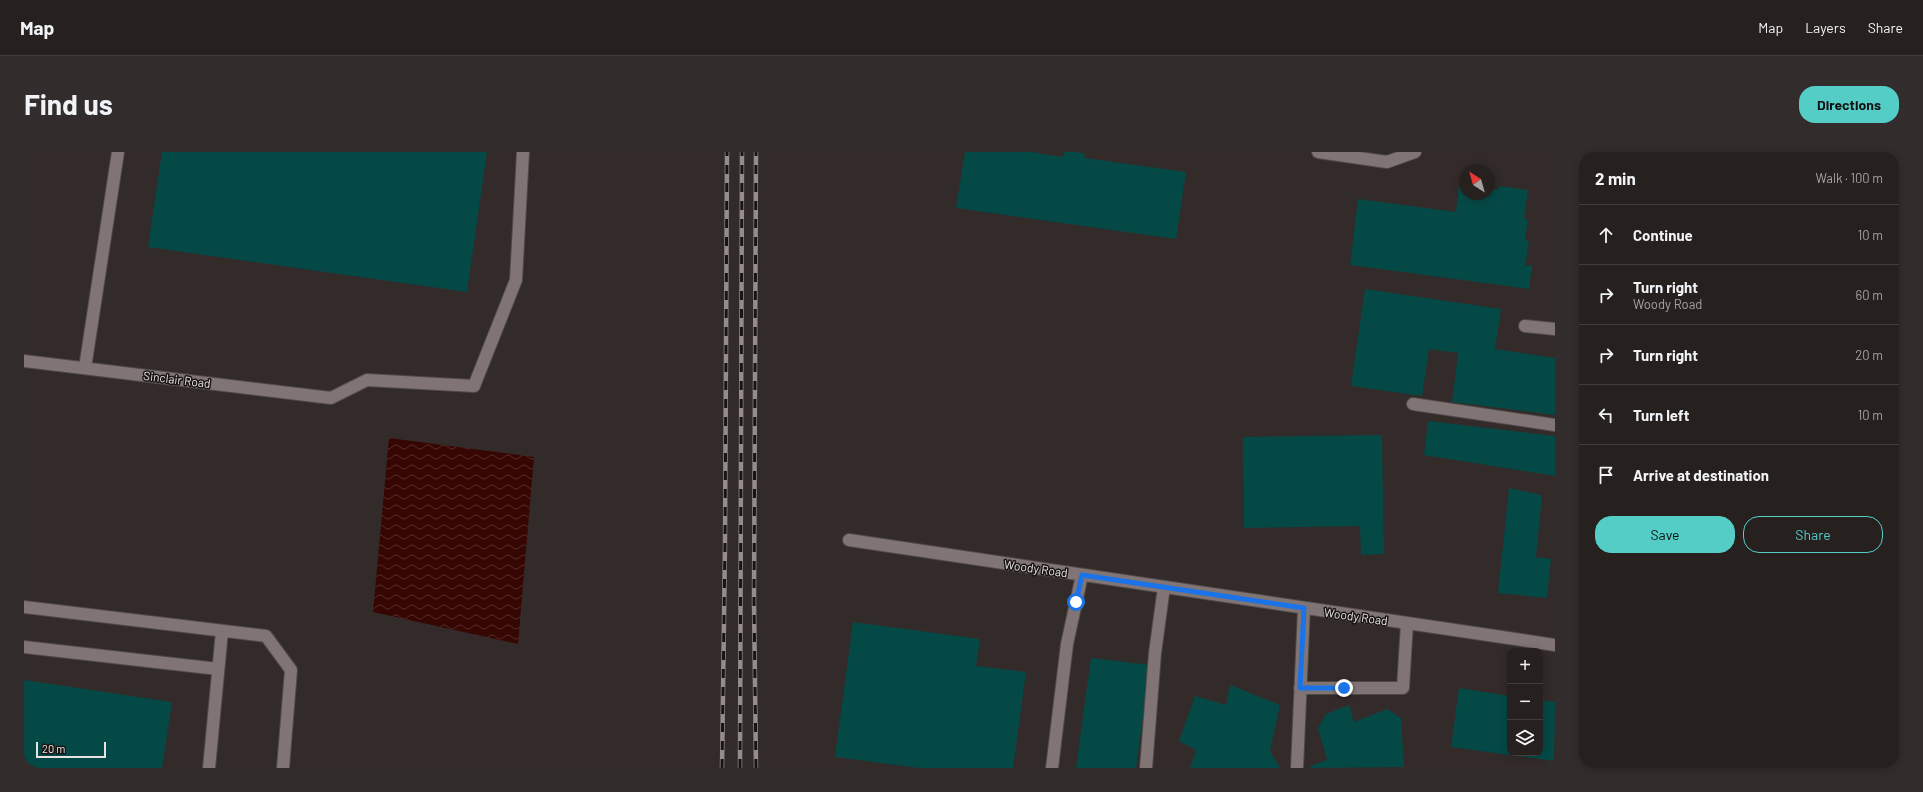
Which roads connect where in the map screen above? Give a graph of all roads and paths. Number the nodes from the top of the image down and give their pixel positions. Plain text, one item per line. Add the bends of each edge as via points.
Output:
1 (118, 152) edge
2 (524, 152) edge
3 (1318, 152) edge
4 (1415, 152) edge
5 (1525, 326) dead end
6 (1555, 329) edge
7 (24, 361) edge
8 (85, 368) junction
9 (1413, 404) dead end
10 (1555, 425) edge
11 (849, 540) dead end
12 (1082, 575) junction
13 (1164, 587) junction
14 (24, 607) edge
15 (1304, 608) junction
16 (1407, 623) junction
17 (222, 631) junction
18 (1555, 645) edge
19 (24, 646) edge
20 (218, 669) junction
21 (1300, 688) junction
22 (209, 768) edge
23 (283, 768) edge
24 (1052, 768) edge
25 (1146, 768) edge
26 (1297, 768) edge

1 - 8 street
2 - 8 street, Sinclair Road via 516,280 474,386 367,380 331,398
3 - 4 street via 1387,162
5 - 6 street
7 - 8 street, Sinclair Road
9 - 10 street
11 - 12 street, Woody Road
12 - 13 street, Woody Road
12 - 24 street via 1067,644
13 - 15 street, Woody Road
13 - 25 street via 1155,653
14 - 17 street
15 - 16 street, Woody Road
15 - 21 street
16 - 18 street, Woody Road
16 - 21 street via 1403,688
17 - 20 street
17 - 23 street via 266,636 291,670
19 - 20 street
20 - 22 street
21 - 26 street

